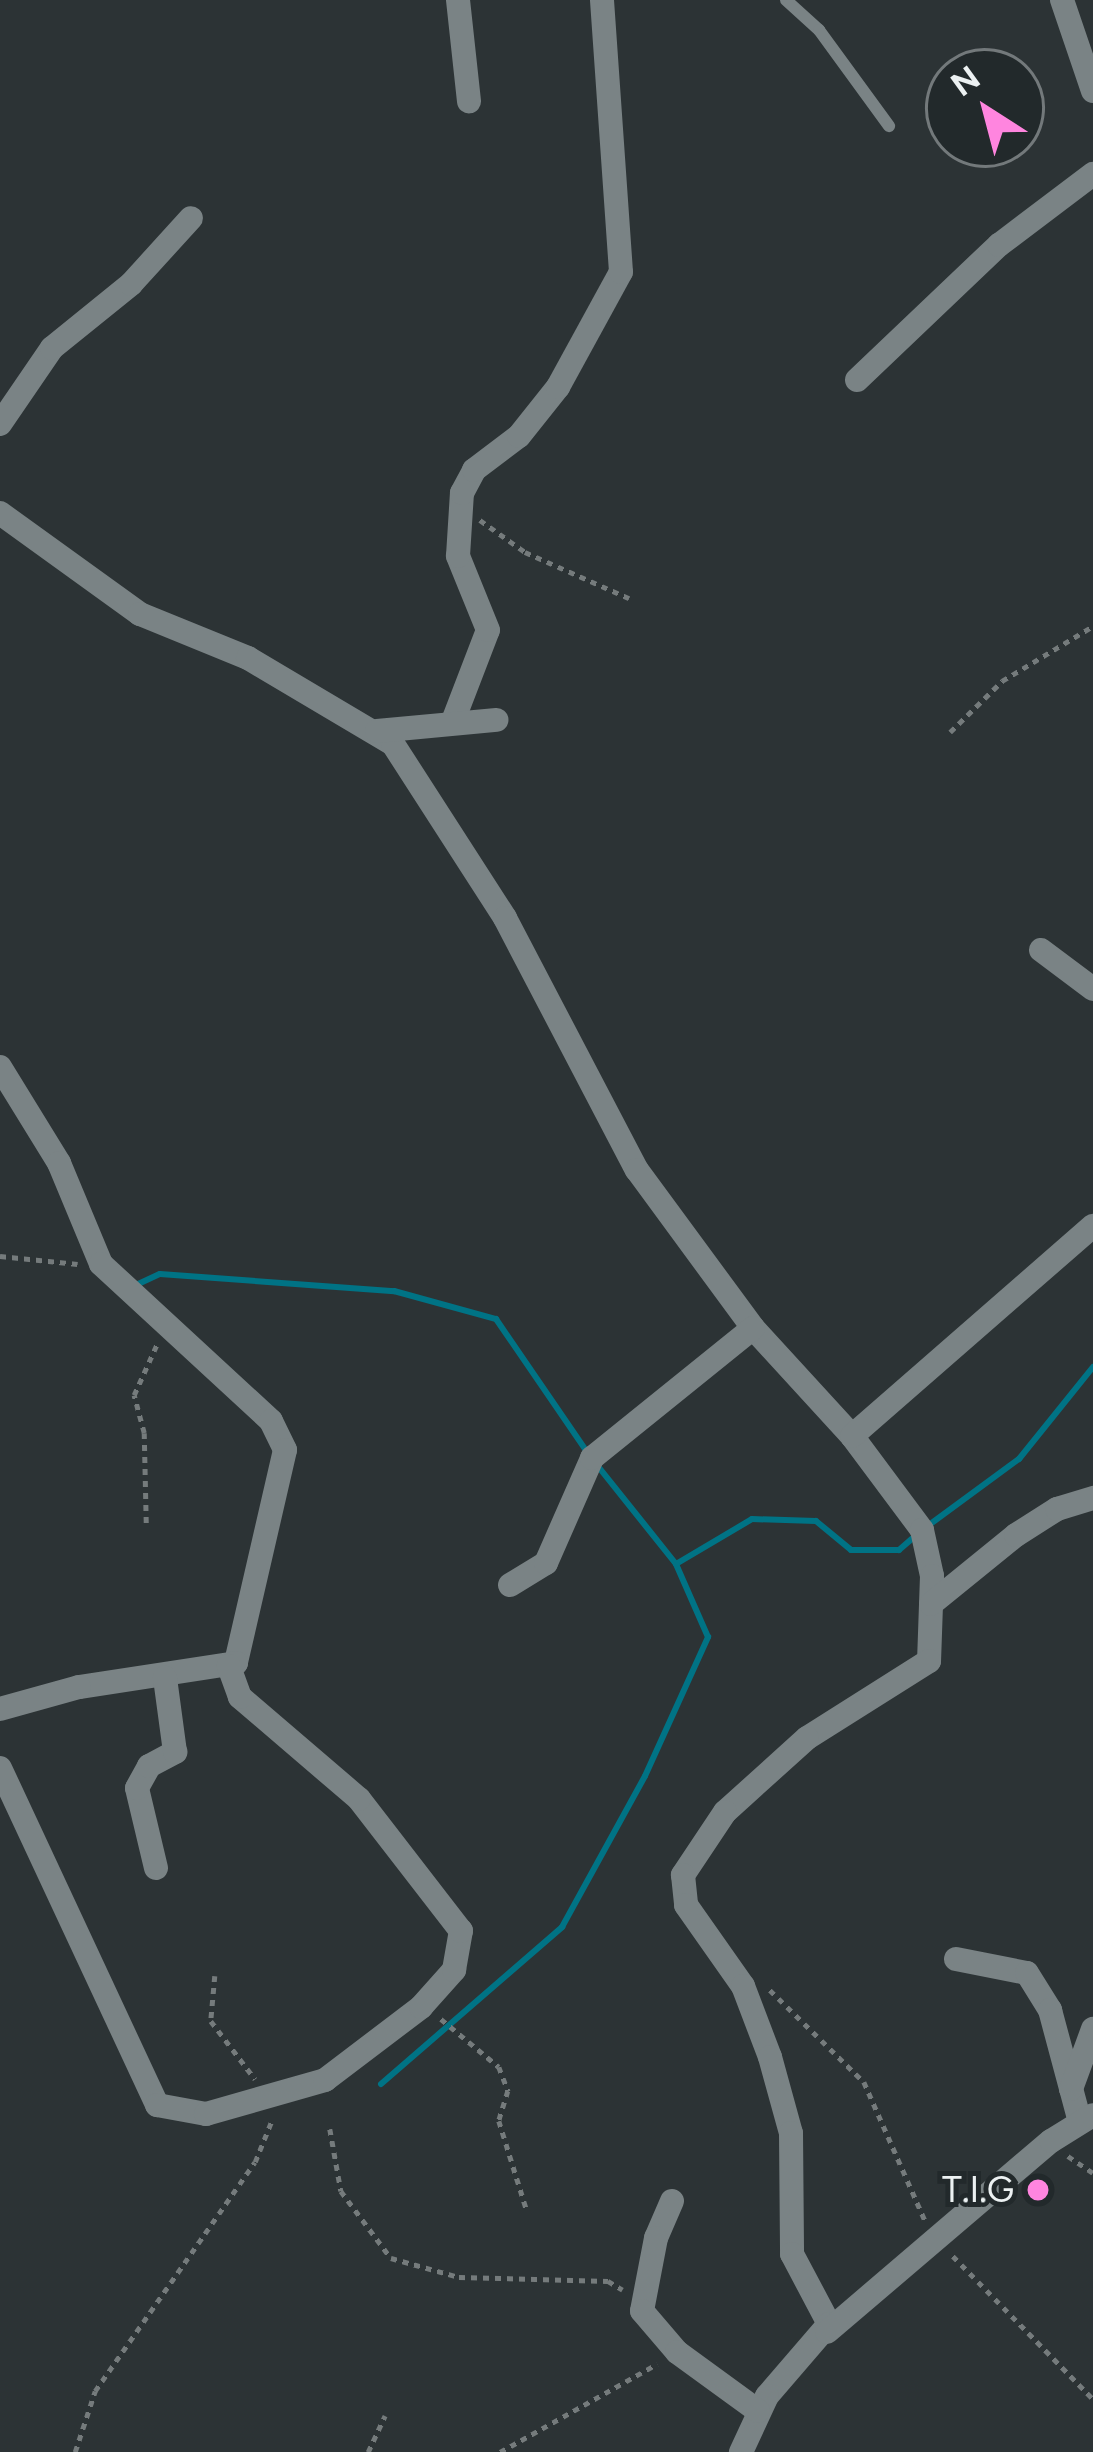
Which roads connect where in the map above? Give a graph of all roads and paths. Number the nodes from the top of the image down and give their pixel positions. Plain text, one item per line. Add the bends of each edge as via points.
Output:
1 (458, 0) edge
2 (602, 0) edge
3 (787, 0) edge
4 (1062, 0) edge
5 (1093, 91) edge
6 (469, 101) dead end
7 (889, 126) dead end
8 (1093, 174) edge
9 (191, 218) dead end
10 (857, 380) dead end
11 (0, 424) edge
12 (461, 506) junction
13 (0, 513) edge
14 (628, 598) dead end
15 (1093, 626) edge
16 (496, 720) dead end
17 (453, 721) junction
18 (377, 731) junction
19 (950, 732) dead end
20 (1041, 950) dead end
21 (1093, 989) edge
22 (0, 1067) edge
23 (1093, 1226) edge
24 (0, 1256) edge
25 (101, 1264) junction
26 (165, 1322) junction
27 (754, 1328) junction
28 (852, 1436) junction
29 (1093, 1498) edge
30 (146, 1523) dead end
31 (510, 1585) dead end
32 (931, 1604) junction
33 (229, 1666) junction
34 (165, 1678) junction
35 (0, 1709) edge
36 (0, 1768) edge
37 (156, 1868) dead end
38 (956, 1959) dead end
39 (215, 1976) dead end
40 (764, 1985) dead end
41 (421, 2006) junction
42 (1093, 2029) edge
43 (1071, 2089) junction
44 (266, 2097) junction
45 (1087, 2119) edge
46 (330, 2128) dead end
47 (1051, 2141) junction
48 (1093, 2173) edge
49 (672, 2201) dead end
50 (527, 2210) dead end
51 (933, 2240) junction
52 (642, 2311) junction
53 (827, 2332) junction
54 (677, 2352) junction
55 (1093, 2399) edge
56 (758, 2411) junction
57 (385, 2416) dead end
58 (75, 2452) edge
59 (368, 2452) edge
60 (500, 2452) edge
61 (741, 2452) edge

1 - 6 street
2 - 12 street via 621,272 558,387 519,436 475,470
3 - 7 lane
4 - 5 street
8 - 10 street via 999,245
9 - 11 street via 131,284 52,348
12 - 14 path via 525,553
12 - 17 street via 458,556 488,630
13 - 18 street via 140,614 248,658
15 - 19 path via 1002,681
16 - 17 street
17 - 18 street
18 - 27 street via 412,767 505,918 637,1170
20 - 21 street
22 - 25 street via 37,1120
23 - 28 street
24 - 25 path
25 - 26 street
26 - 30 path via 134,1395 144,1432
26 - 33 street via 272,1421 285,1450 244,1648
27 - 28 street
27 - 31 street via 592,1458 546,1563
28 - 32 street via 922,1530
29 - 32 street via 1030,1526
32 - 53 street via 929,1661 920,1673 807,1738 725,1812 683,1875 686,1905 742,1987 776,2076 790,2133 788,2233
33 - 34 street
33 - 41 street via 240,1697 358,1798 461,1931 454,1970
34 - 35 street via 80,1687
34 - 37 street via 175,1752 149,1766 137,1788
36 - 44 street via 157,2105 206,2114
38 - 43 street via 1027,1973 1050,2010
39 - 44 path via 211,2021
40 - 51 path via 864,2082
41 - 44 street via 325,2080
41 - 50 path via 470,2036 499,2068 508,2091 499,2121
42 - 43 street
43 - 45 street
44 - 58 path via 268,2140 95,2391
45 - 47 street
46 - 52 path via 341,2191 391,2258 458,2277 608,2281
47 - 48 path
47 - 51 street
49 - 52 street
51 - 53 street
51 - 55 path via 998,2295
52 - 54 street
53 - 56 street
54 - 56 street
54 - 60 path
56 - 61 street
57 - 59 path

